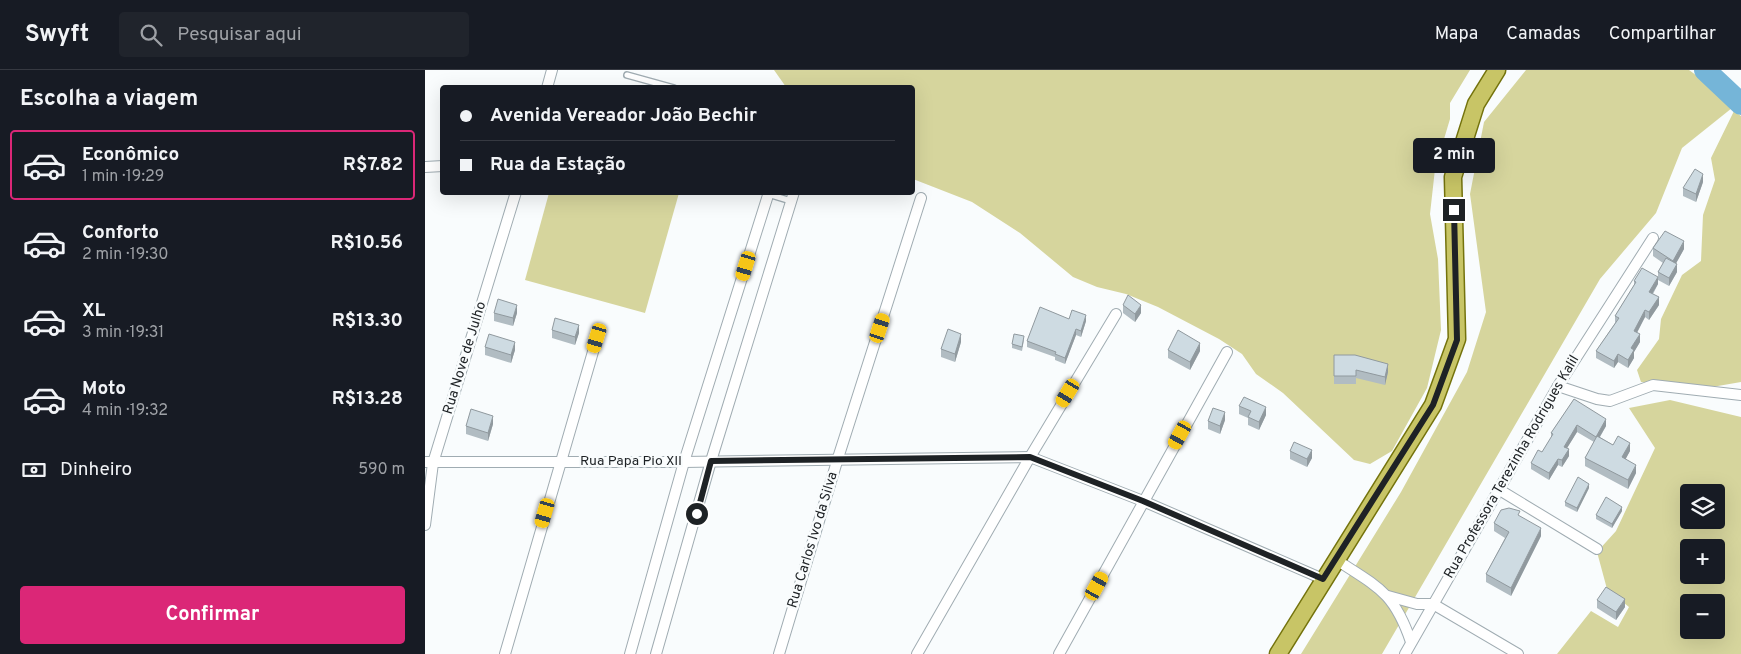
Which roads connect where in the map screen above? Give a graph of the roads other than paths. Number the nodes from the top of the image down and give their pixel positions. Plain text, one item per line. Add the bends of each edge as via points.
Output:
1 (552, 70) edge
2 (1497, 70) edge
3 (627, 75) dead end
4 (548, 85) edge
5 (663, 85) edge
6 (440, 166) edge
7 (425, 167) edge
8 (515, 195) edge
9 (766, 195) edge
10 (780, 195) edge
11 (792, 197) edge
12 (921, 198) dead end
13 (1653, 238) dead end
14 (1116, 314) dead end
15 (597, 338) dead end
16 (1227, 352) dead end
17 (1558, 386) junction
18 (1741, 395) edge
19 (1030, 457) junction
20 (838, 458) junction
21 (560, 461) junction
22 (711, 461) junction
23 (684, 462) junction
24 (429, 463) edge
25 (1498, 490) junction
26 (1143, 501) junction
27 (425, 525) edge
28 (1597, 549) dead end
29 (1335, 559) junction
30 (1323, 579) junction
31 (1388, 596) junction
32 (1433, 604) junction
33 (1411, 642) junction
34 (505, 654) edge
35 (630, 654) edge
36 (657, 654) edge
37 (779, 654) edge
38 (917, 654) edge
39 (1059, 654) edge
40 (1278, 654) edge
41 (1405, 654) edge
42 (1518, 654) edge

1 - 4 street
2 - 29 main road via 1476,104 1453,177 1457,340 1433,405
3 - 5 lane
6 - 7 street
8 - 24 street, Rua Nove de Julho
9 - 23 street
10 - 11 lane
11 - 22 street
12 - 20 street, Rua Carlos Ivo da Silva
13 - 17 street, Rua Professora Terezinha Rodrigues Kalil
14 - 19 street
15 - 21 street
16 - 26 street
17 - 18 street via 1597,400 1610,401 1653,385
17 - 25 street, Rua Professora Terezinha Rodrigues Kalil
19 - 20 street, Rua Papa Pio XII
19 - 26 street, Rua Papa Pio XII
19 - 38 street
20 - 22 street, Rua Papa Pio XII
20 - 37 street, Rua Carlos Ivo da Silva
21 - 23 street, Rua Papa Pio XII
21 - 24 street, Rua Papa Pio XII
21 - 34 street
22 - 23 street, Rua Papa Pio XII
22 - 36 street
23 - 35 street
24 - 27 street, Rua Nove de Julho
25 - 28 street
25 - 32 street, Rua Professora Terezinha Rodrigues Kalil
26 - 30 street, Rua Papa Pio XII
26 - 39 street
29 - 30 main road
29 - 31 street
30 - 40 main road
31 - 32 street via 1417,604
31 - 33 street via 1403,618
32 - 33 street, Rua Professora Terezinha Rodrigues Kalil
32 - 42 street
33 - 41 street, Rua Professora Terezinha Rodrigues Kalil

